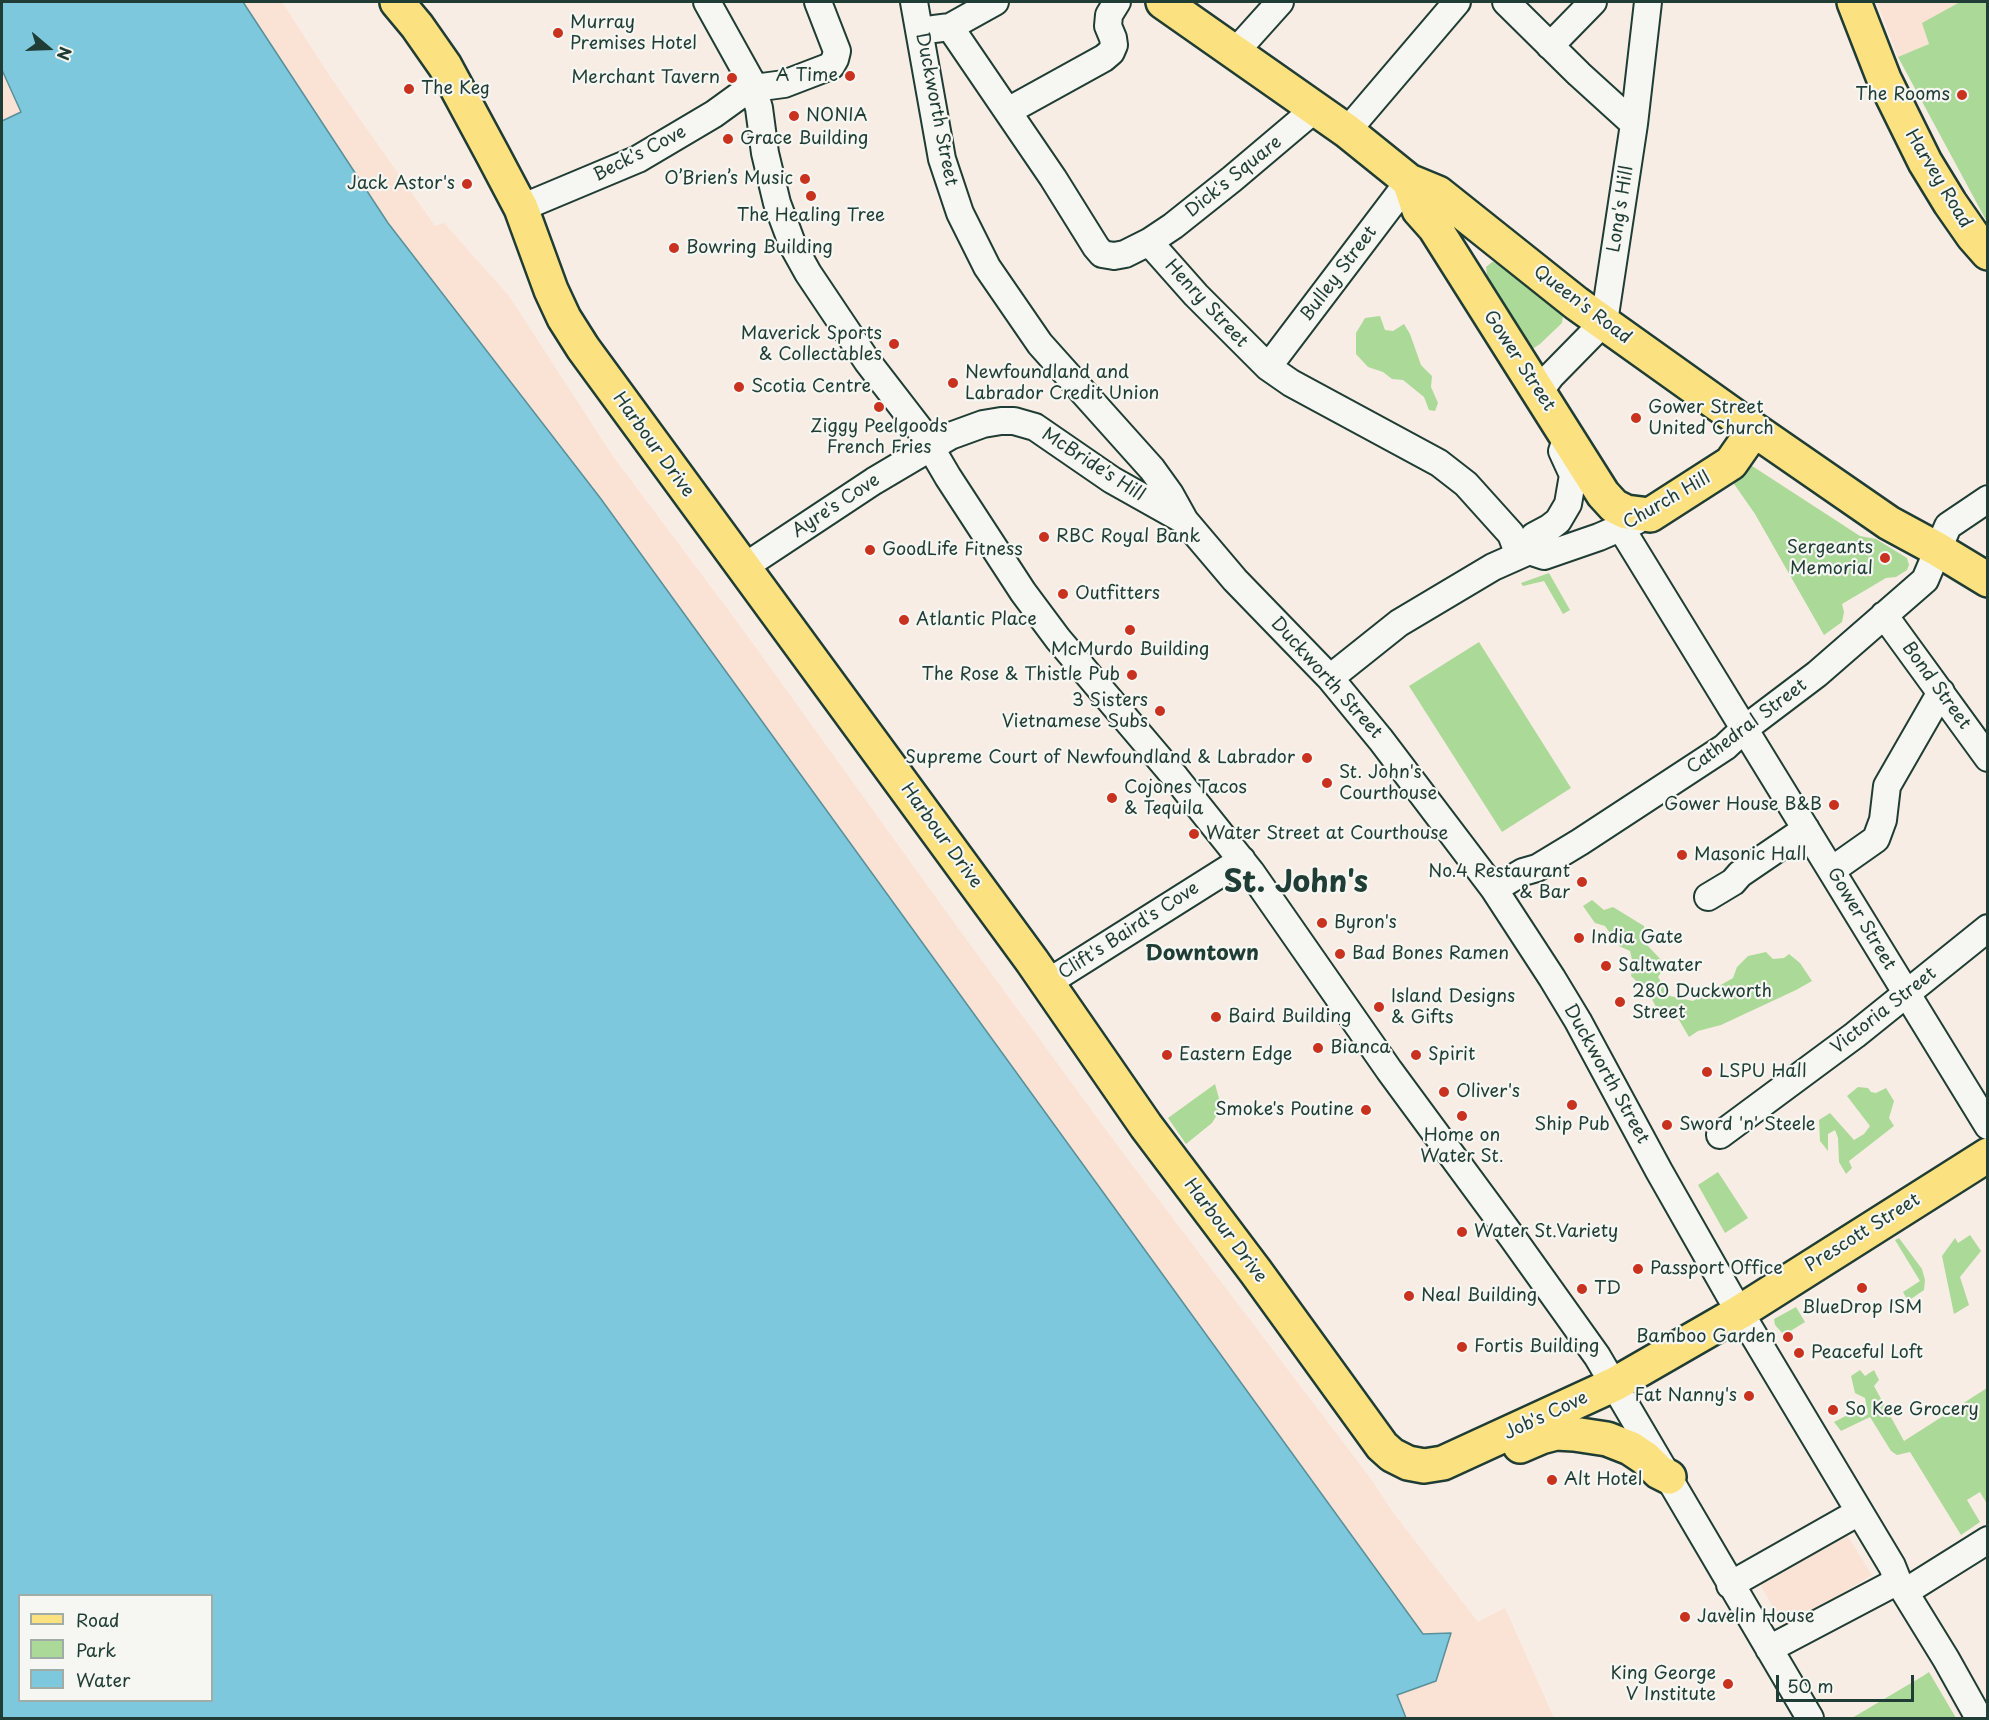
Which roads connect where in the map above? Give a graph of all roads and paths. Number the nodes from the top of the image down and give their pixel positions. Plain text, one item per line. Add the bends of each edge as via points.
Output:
1 (397, 2) edge
2 (707, 2) edge
3 (818, 2) edge
4 (914, 2) edge
5 (995, 2) edge
6 (1117, 2) edge
7 (1163, 2) edge
8 (1280, 2) edge
9 (1457, 2) edge
10 (1506, 2) edge
11 (1593, 2) edge
12 (1648, 2) edge
13 (1854, 2) edge
14 (950, 27) junction
15 (920, 31) junction
16 (1550, 46) junction
17 (1236, 51) junction
18 (754, 88) junction
19 (1316, 108) junction
20 (1008, 111) junction
21 (1634, 124) junction
22 (1347, 131) junction
23 (1409, 182) junction
24 (520, 208) junction
25 (1149, 242) junction
26 (1503, 245) junction
27 (1988, 253) edge
28 (1468, 282) junction
29 (1604, 322) junction
30 (1268, 367) junction
31 (1539, 392) junction
32 (1754, 430) junction
33 (1567, 437) junction
34 (930, 448) junction
35 (1988, 499) edge
36 (1185, 521) junction
37 (1635, 522) junction
38 (1937, 549) junction
39 (1524, 553) junction
40 (744, 567) junction
41 (1988, 580) edge
42 (1884, 615) junction
43 (1330, 678) junction
44 (1941, 692) junction
45 (1743, 730) junction
46 (1988, 758) edge
47 (1806, 829) junction
48 (1242, 860) junction
49 (1832, 870) junction
50 (1494, 889) junction
51 (1708, 897) dead end
52 (1988, 928) edge
53 (1047, 983) junction
54 (1906, 995) junction
55 (1988, 1126) edge
56 (1720, 1135) dead end
57 (1988, 1155) edge
58 (1740, 1312) junction
59 (1615, 1384) junction
60 (1478, 1448) junction
61 (1669, 1477) junction
62 (1858, 1512) junction
63 (1988, 1540) edge
64 (1730, 1585) junction
65 (1901, 1586) junction
66 (1769, 1649) junction
67 (1810, 1719) edge
68 (1979, 1719) edge

1 - 24 main road, Harbour Drive via 445,66
2 - 18 street
3 - 18 street via 837,51 831,66 784,84
4 - 15 street, Duckworth Street
5 - 14 street
6 - 20 street via 1109,15 1114,45 1111,52
7 - 17 main road
8 - 17 street
9 - 22 street
10 - 16 street
11 - 16 street
12 - 21 street, Long's Hill
13 - 27 main road, Harvey Road via 1884,79 1913,138 1950,203
14 - 15 street
14 - 20 street
15 - 36 street, Duckworth Street via 948,179 987,267 1040,344 1152,469
16 - 21 street
17 - 19 main road
18 - 24 street, Beck's Cove via 638,159
18 - 34 street via 777,203 793,246 829,305
19 - 22 main road
19 - 25 street, Dick's Square via 1207,200
20 - 25 street via 1102,254 1125,254
21 - 29 street, Long's Hill
22 - 23 main road
23 - 26 main road, Queen's Road via 1438,193
23 - 28 main road, Gower Street via 1419,210 1435,228
23 - 30 street, Bulley Street
24 - 40 main road, Harbour Drive via 570,328
25 - 30 street, Henry Street
26 - 28 main road via 1482,245 1475,251
26 - 29 main road, Queen's Road
28 - 31 main road, Gower Street
29 - 31 street
29 - 32 main road, Queen's Road
30 - 39 street, Henry Street via 1291,384 1439,463 1466,484
31 - 33 main road, Gower Street
32 - 37 main road, Church Hill via 1731,463
32 - 38 main road, Queen's Road via 1889,523
33 - 37 main road, Gower Street via 1604,494
33 - 39 street, Church Hill via 1562,451 1573,475 1569,504 1558,521 1534,536
34 - 36 street, McBride's Hill via 960,431 983,424 1024,423
34 - 40 street, Ayre's Cove
34 - 48 street via 1058,639
35 - 38 street, Cathedral Street via 1948,526
36 - 43 street, Duckworth Street via 1235,580
37 - 39 street, Church Hill via 1544,555
37 - 45 street, Gower Street
38 - 41 main road, Queen's Road
38 - 42 street, Cathedral Street via 1925,580
39 - 43 street, Church Hill via 1461,584 1399,623
40 - 53 main road, Harbour Drive
42 - 44 street, Bond Street
42 - 45 street, Cathedral Street via 1817,674
43 - 50 street, Duckworth Street
44 - 46 street, Bond Street
44 - 49 street via 1887,786 1876,839
45 - 47 street, Gower Street
45 - 50 street, Cathedral Street via 1725,747 1615,820 1537,868
47 - 49 street, Gower Street
47 - 51 street
48 - 53 street, Clift's Baird's Cove
48 - 59 street
49 - 54 street, Gower Street
50 - 58 street, Duckworth Street via 1578,1021
52 - 54 street, Victoria Street
53 - 60 main road, Harbour Drive via 1146,1126 1382,1446 1408,1463 1424,1466 1443,1463
54 - 55 street, Gower Street
54 - 56 street, Victoria Street
57 - 58 main road, Prescott Street
58 - 59 main road, Prescott Street
58 - 62 street, Duckworth Street
59 - 60 main road, Job's Cove
59 - 61 street
60 - 61 main road via 1506,1452 1556,1433 1594,1436 1630,1448
61 - 64 street
62 - 64 street
62 - 65 street, Duckworth Street
63 - 65 street
64 - 66 street
65 - 66 street
65 - 68 street, Duckworth Street
66 - 67 street

